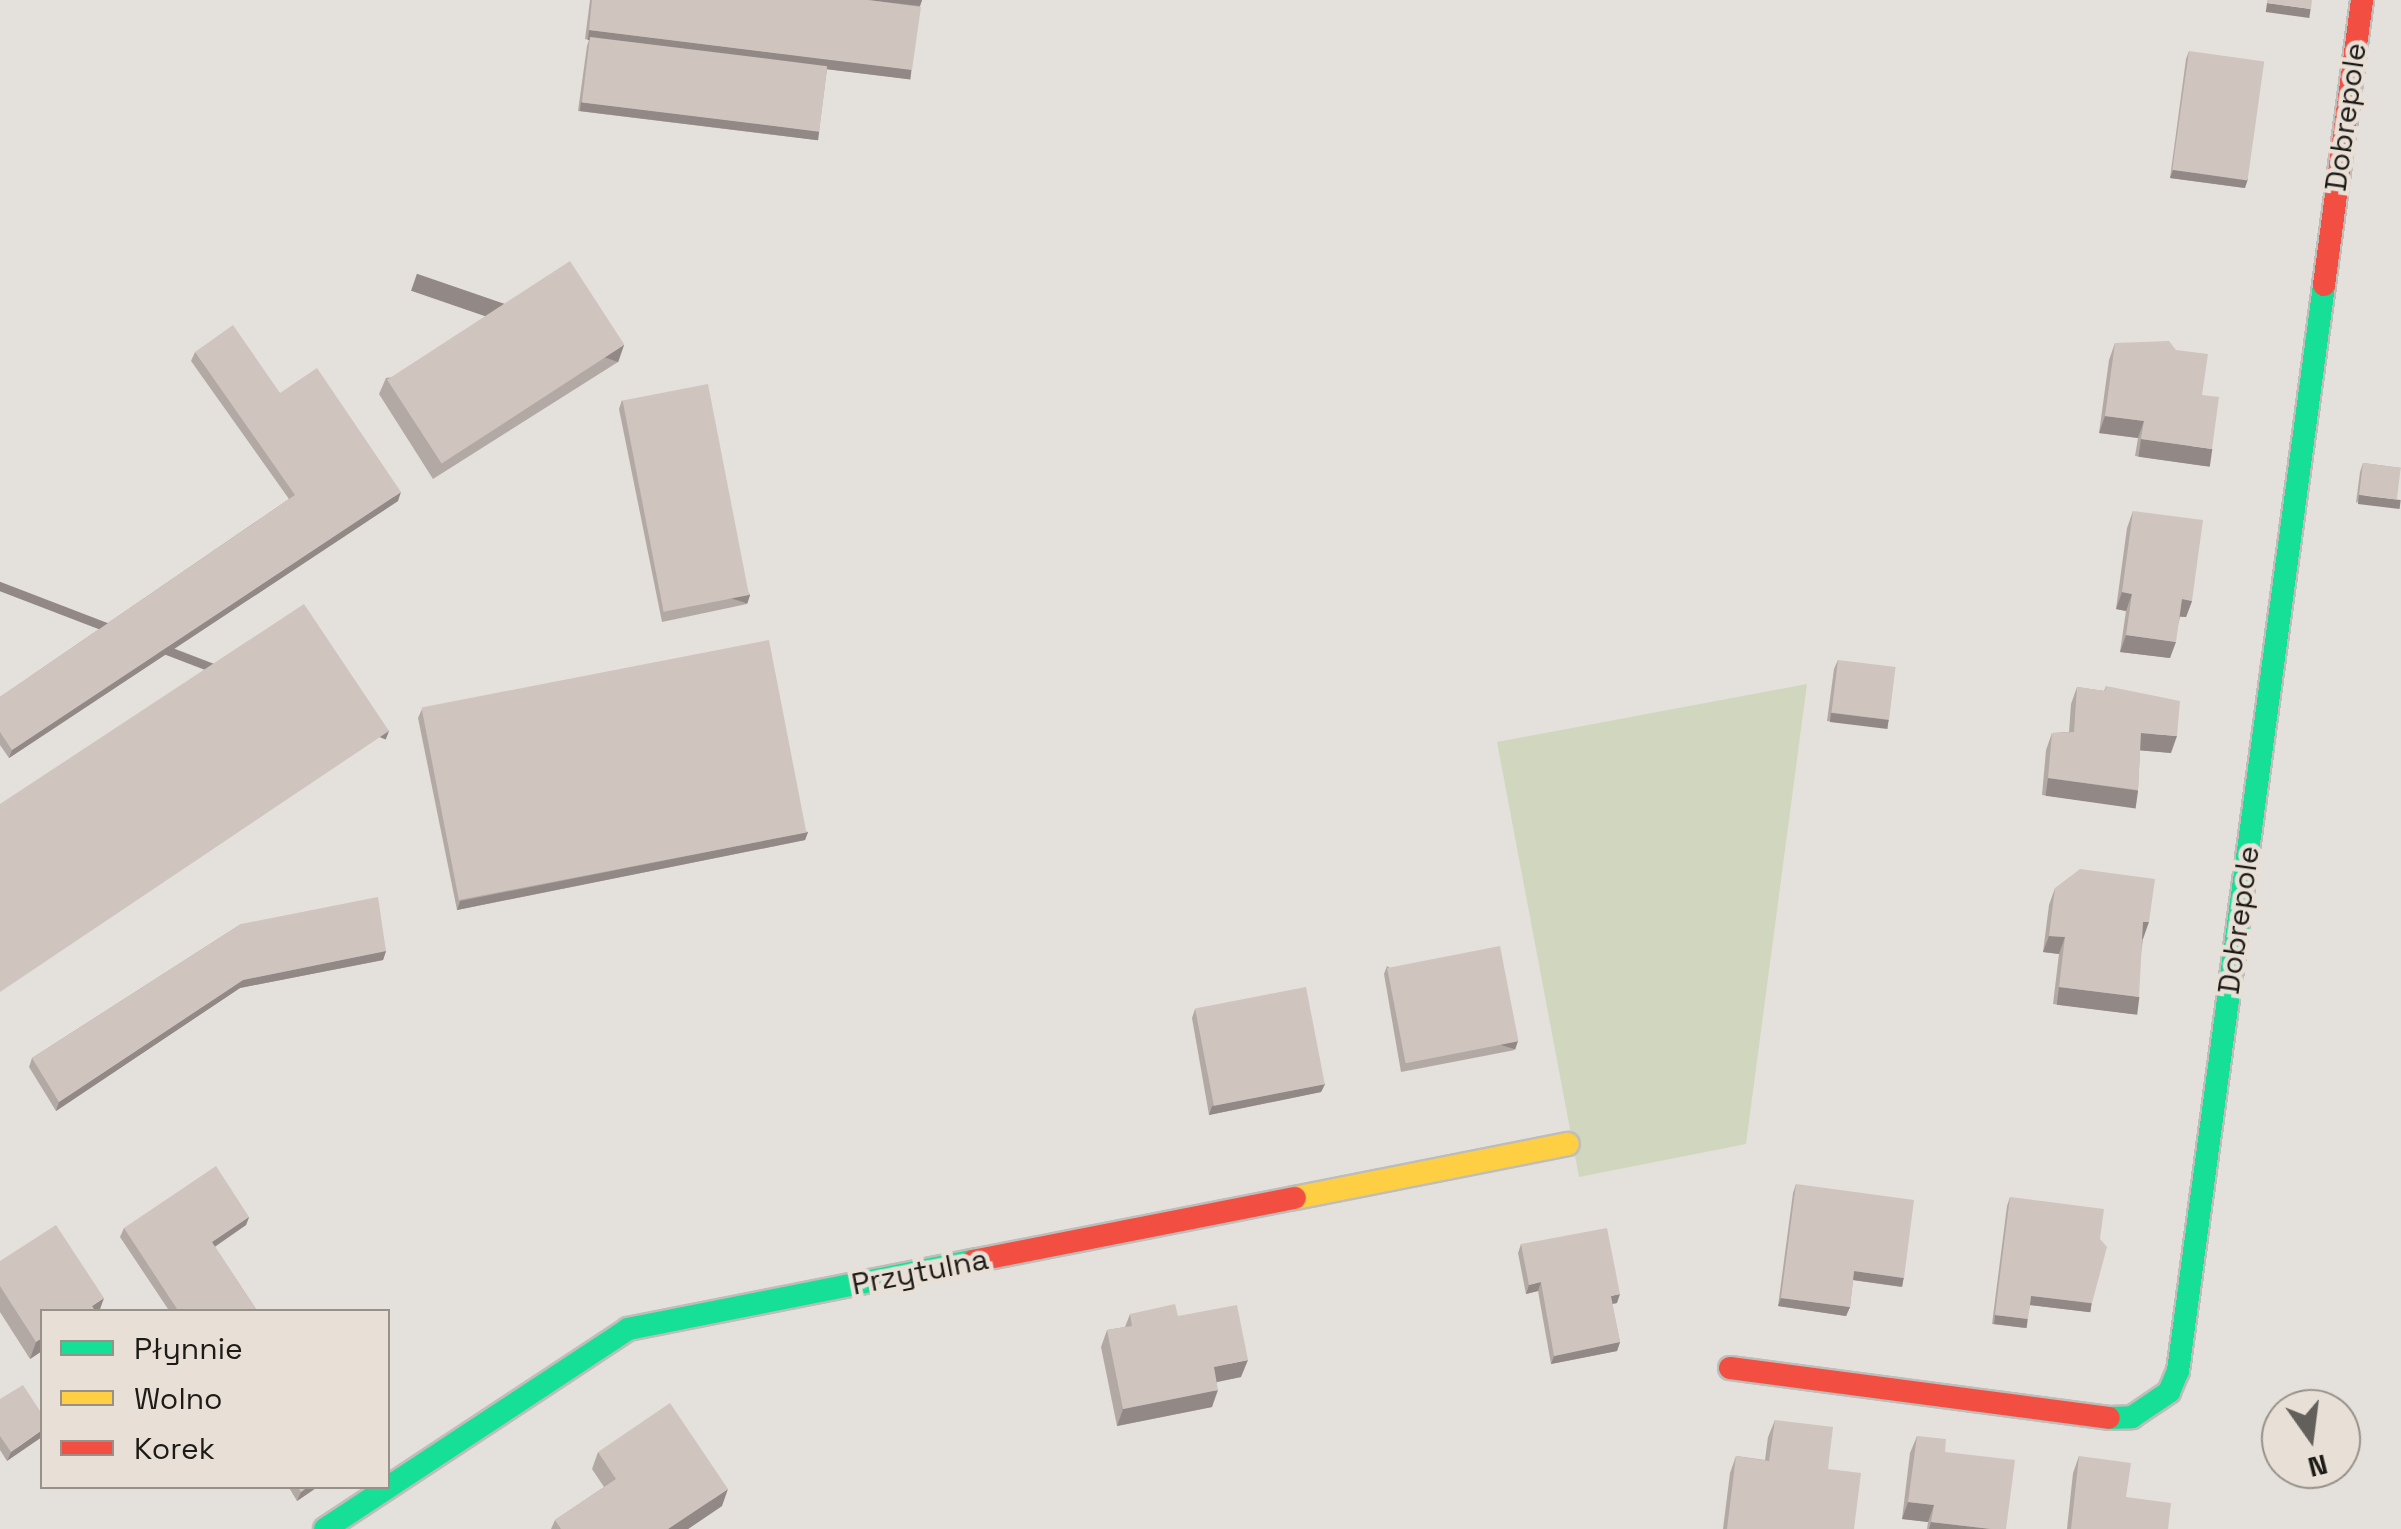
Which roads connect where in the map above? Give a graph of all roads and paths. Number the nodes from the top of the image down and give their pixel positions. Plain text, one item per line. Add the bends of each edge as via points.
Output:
1 (2362, 0) edge
2 (1568, 1144) dead end
3 (1730, 1368) dead end
4 (390, 1486) edge
5 (386, 1489) edge
6 (325, 1529) edge

1 - 3 street, Dobrepole via 2181,1351 2169,1392 2132,1417 2110,1418
2 - 4 street, Przytulna via 628,1329
5 - 6 street, Przytulna

